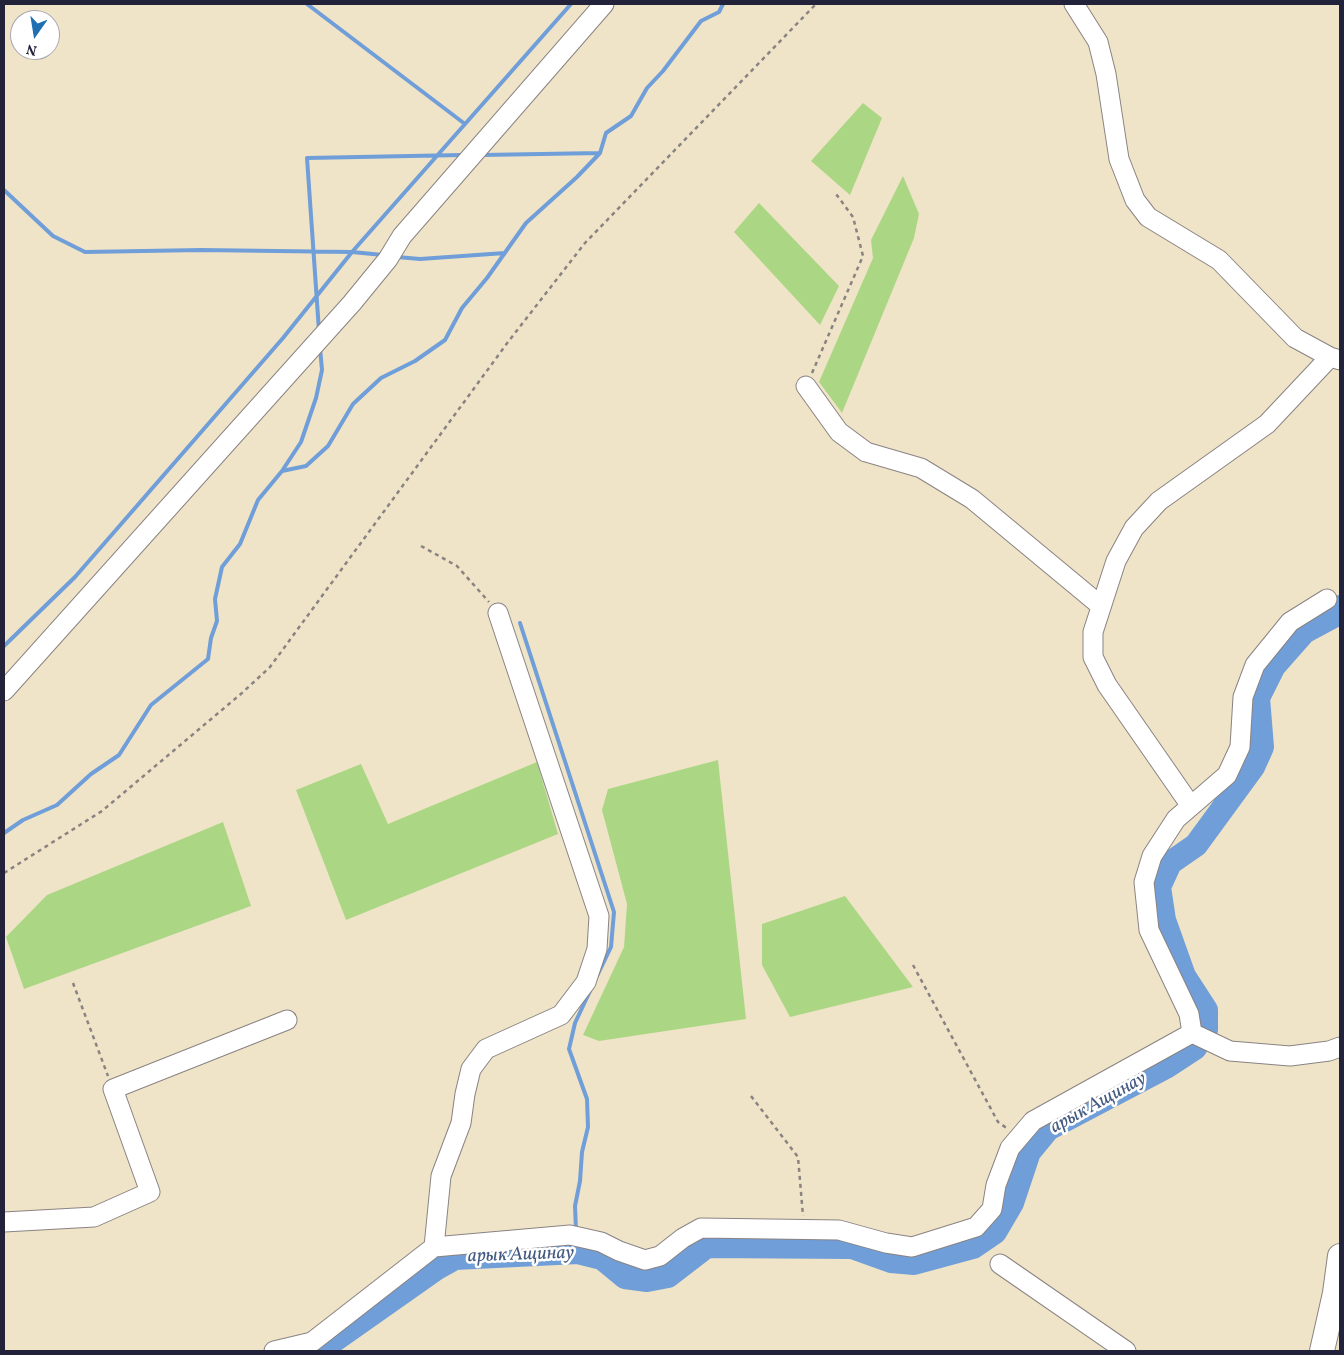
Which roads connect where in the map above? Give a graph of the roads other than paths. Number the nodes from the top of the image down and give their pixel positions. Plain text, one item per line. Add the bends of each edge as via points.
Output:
1 (604, 4) edge
2 (1074, 4) edge
3 (1335, 358) edge
4 (806, 386) road end
5 (1327, 599) dead end
6 (1101, 606) junction
7 (498, 613) road end
8 (4, 691) edge
9 (1191, 806) junction
10 (287, 1020) dead end
11 (1193, 1033) junction
12 (1340, 1047) edge
13 (4, 1222) edge
14 (434, 1247) junction
15 (1340, 1256) edge
16 (1000, 1264) dead end
17 (274, 1351) edge
18 (1126, 1351) edge
19 (1322, 1351) edge

1 - 8 street via 402,236 388,259 352,303
2 - 3 street via 1098,42 1119,159 1135,200 1148,217 1219,260 1295,338
3 - 6 street via 1268,424 1159,501 1134,528 1116,561
4 - 6 street via 839,432 859,447 866,452 922,468 972,498
5 - 9 street via 1290,622 1255,665 1243,697 1240,747 1227,775
6 - 9 street via 1093,632 1093,657 1107,685
7 - 14 street via 599,916 597,949 586,982 561,1015 486,1049 471,1069 461,1123 441,1176
9 - 11 street via 1176,819 1152,856 1144,882 1149,930 1189,1014
10 - 13 street via 113,1089 150,1192 94,1217
11 - 12 street via 1230,1051 1290,1056
11 - 14 street via 1033,1121 1010,1148 996,1185 992,1209 976,1227 912,1247 839,1230 701,1228 660,1256 645,1260 601,1242 570,1235
14 - 17 street via 312,1342
15 - 19 main road
16 - 18 street

